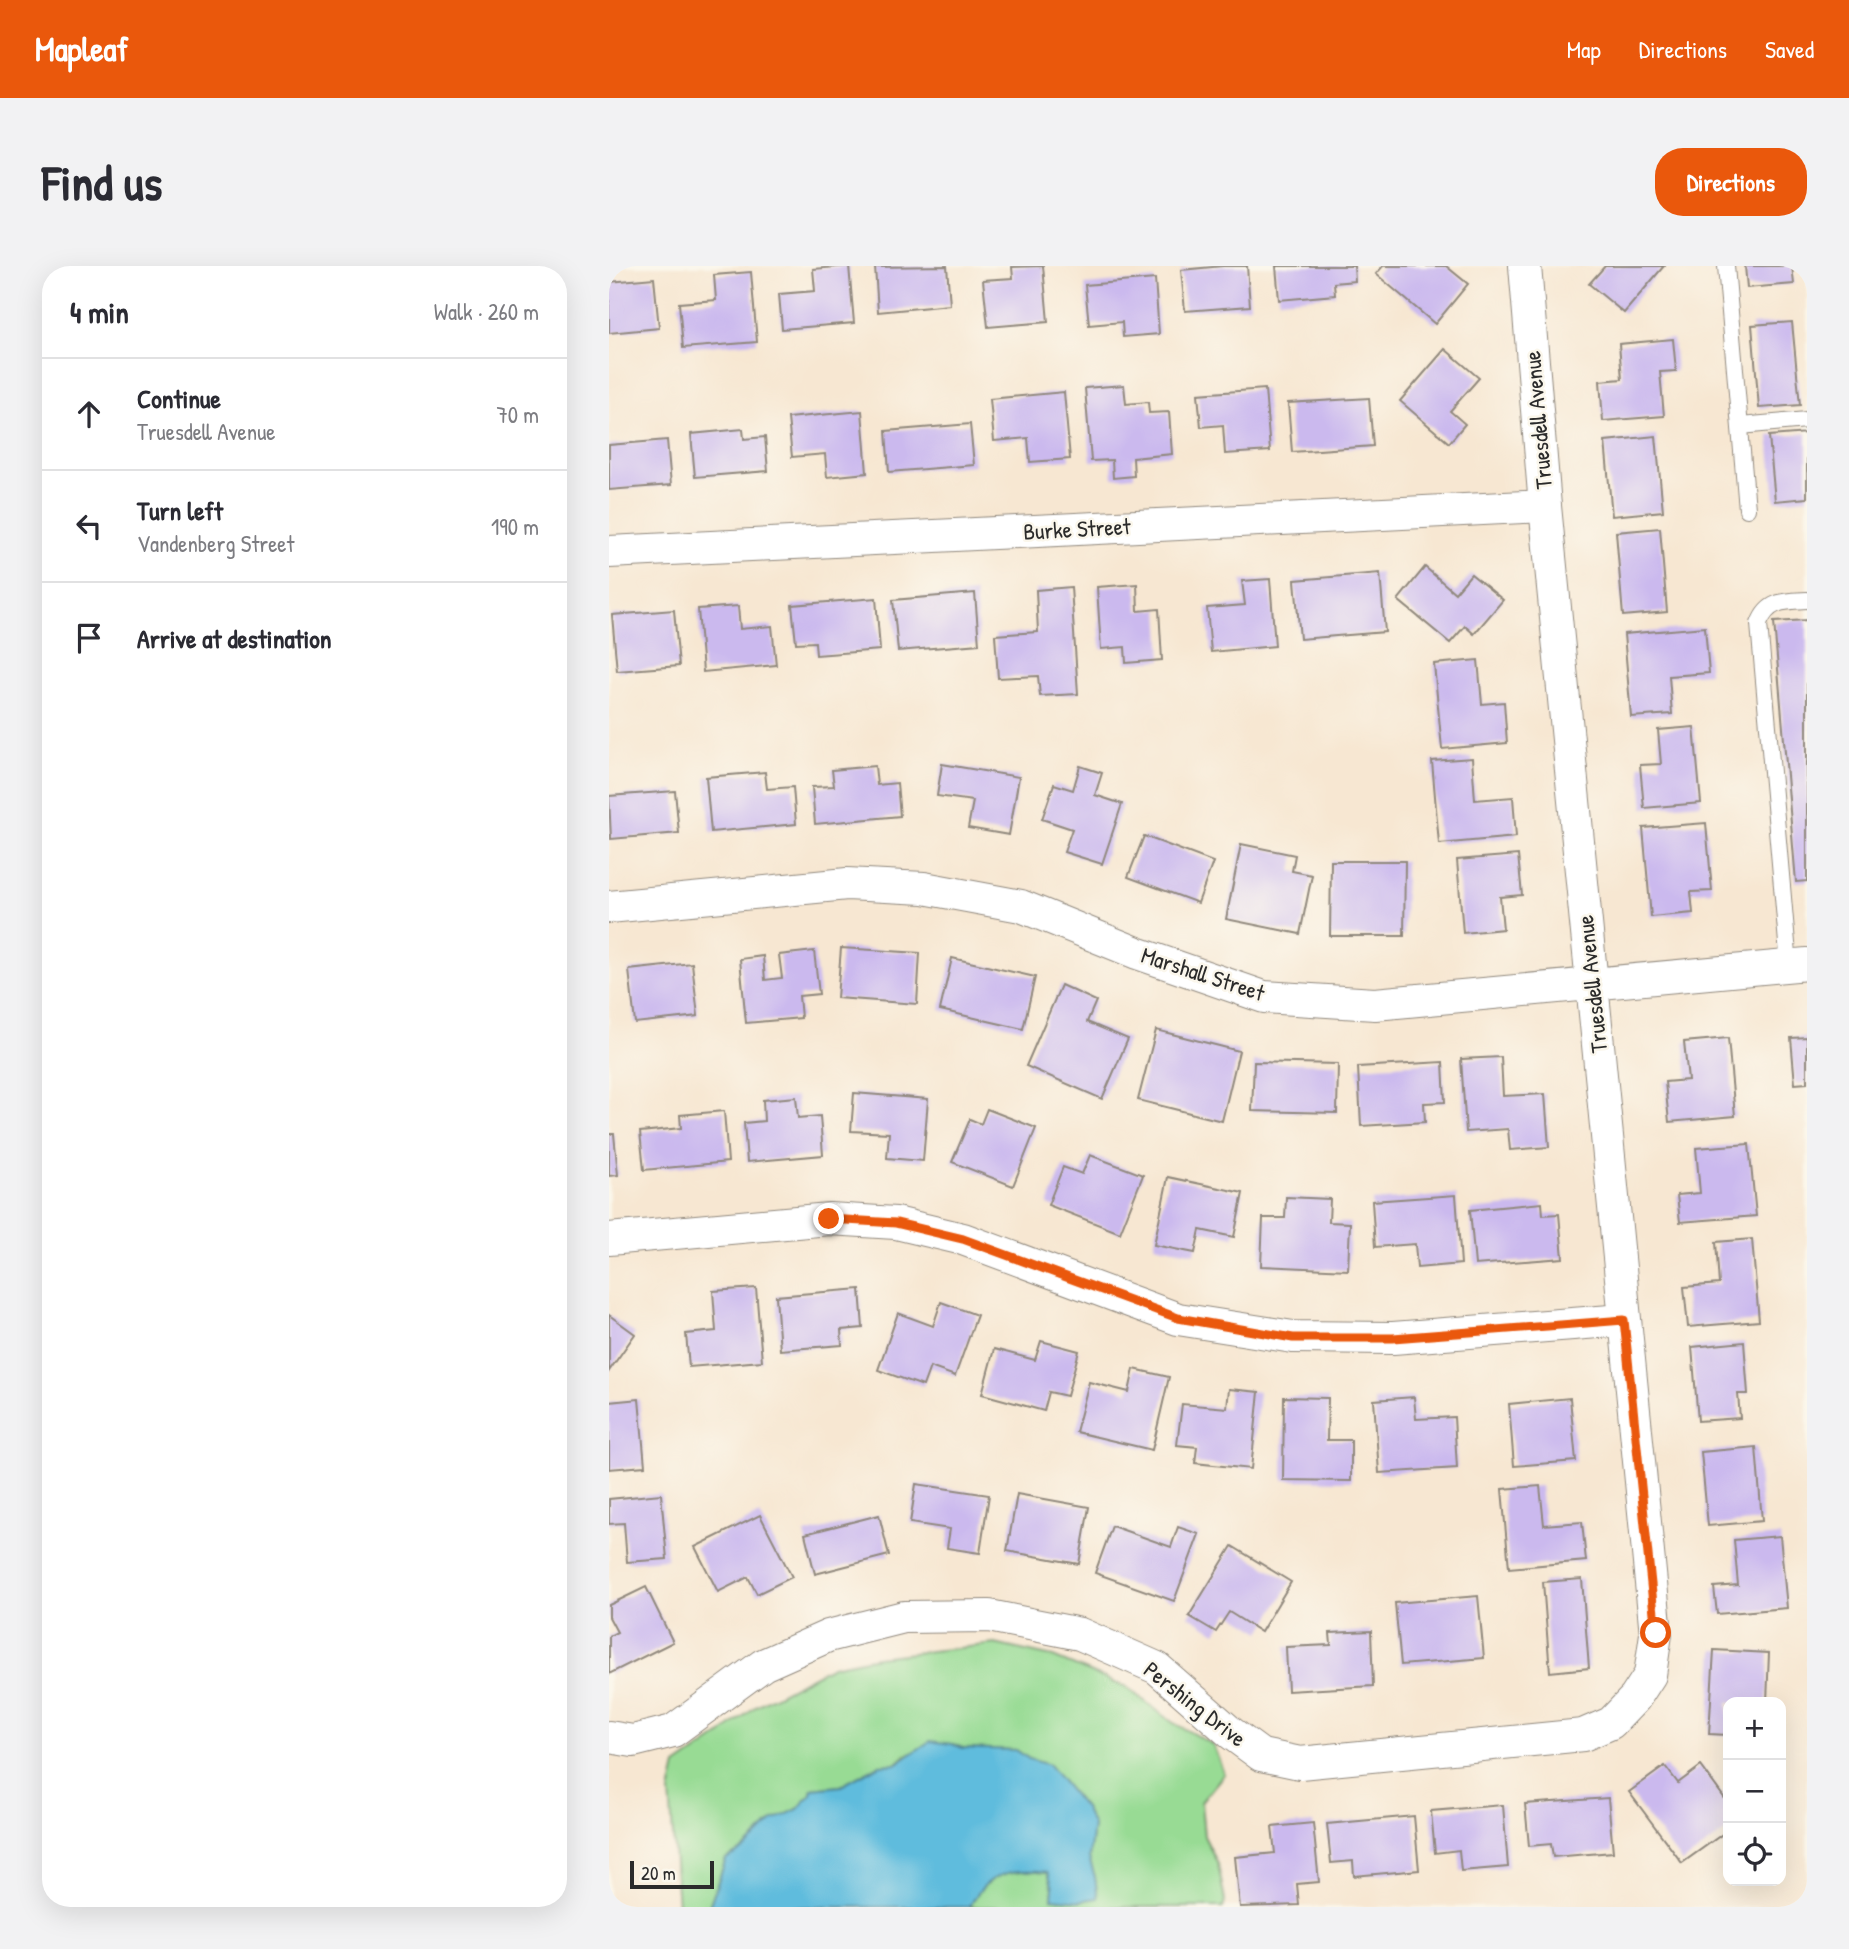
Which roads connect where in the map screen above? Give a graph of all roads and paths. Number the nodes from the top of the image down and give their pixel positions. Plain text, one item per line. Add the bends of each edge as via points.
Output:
1 (1525, 266) edge
2 (1726, 266) edge
3 (1807, 421) edge
4 (1740, 426) junction
5 (1545, 506) junction
6 (1747, 509) dead end
7 (609, 552) edge
8 (1807, 600) edge
9 (609, 907) edge
10 (1798, 965) edge
11 (1592, 982) junction
12 (609, 1239) edge
13 (1624, 1320) junction
14 (1635, 1698) joint
15 (609, 1737) edge

1 - 5 street, Truesdell Avenue
2 - 4 lane
3 - 4 lane
4 - 6 lane
5 - 7 street, Burke Street
5 - 11 street, Truesdell Avenue
8 - 10 lane via 1773,605 1759,624
9 - 11 street, Marshall Street via 847,884 924,888 1021,906 1263,997 1375,1004
10 - 11 street, Marshall Street
11 - 13 street, Truesdell Avenue
12 - 13 street via 829,1219 896,1223 963,1239 1178,1318 1293,1338 1393,1338
13 - 14 street, Truesdell Avenue via 1656,1633 1650,1675
14 - 15 street, Pershing Drive via 1611,1723 1583,1735 1300,1763 1261,1755 1157,1668 1080,1634 989,1616 904,1616 828,1636 763,1665 673,1731 633,1741

